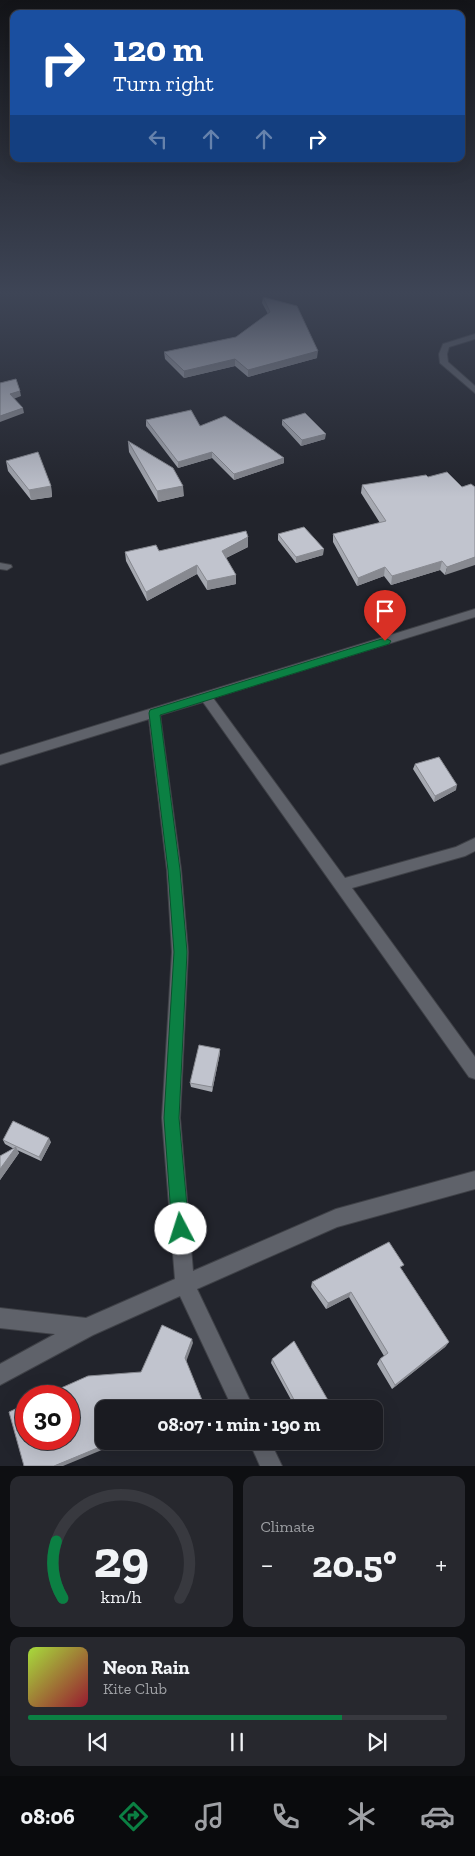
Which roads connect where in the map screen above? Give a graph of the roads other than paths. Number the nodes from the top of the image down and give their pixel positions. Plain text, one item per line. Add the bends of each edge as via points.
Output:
1 (444, 360) edge
2 (475, 390) edge
3 (475, 613) edge
4 (206, 697) junction
5 (154, 713) junction
6 (0, 760) edge
7 (475, 844) edge
8 (342, 885) junction
9 (475, 1071) edge
10 (475, 1180) edge
11 (185, 1285) junction
12 (0, 1318) edge
13 (86, 1328) junction
14 (0, 1375) edge
15 (240, 1400) edge
16 (263, 1450) edge
17 (271, 1466) edge

1 - 2 street
3 - 4 street
4 - 5 street
4 - 8 street
5 - 6 street
5 - 11 street via 174,870 180,952 172,1118
7 - 8 street via 460,852
8 - 9 street
10 - 11 street via 336,1218
11 - 13 street
11 - 15 street
12 - 13 street
13 - 14 street
16 - 17 street

